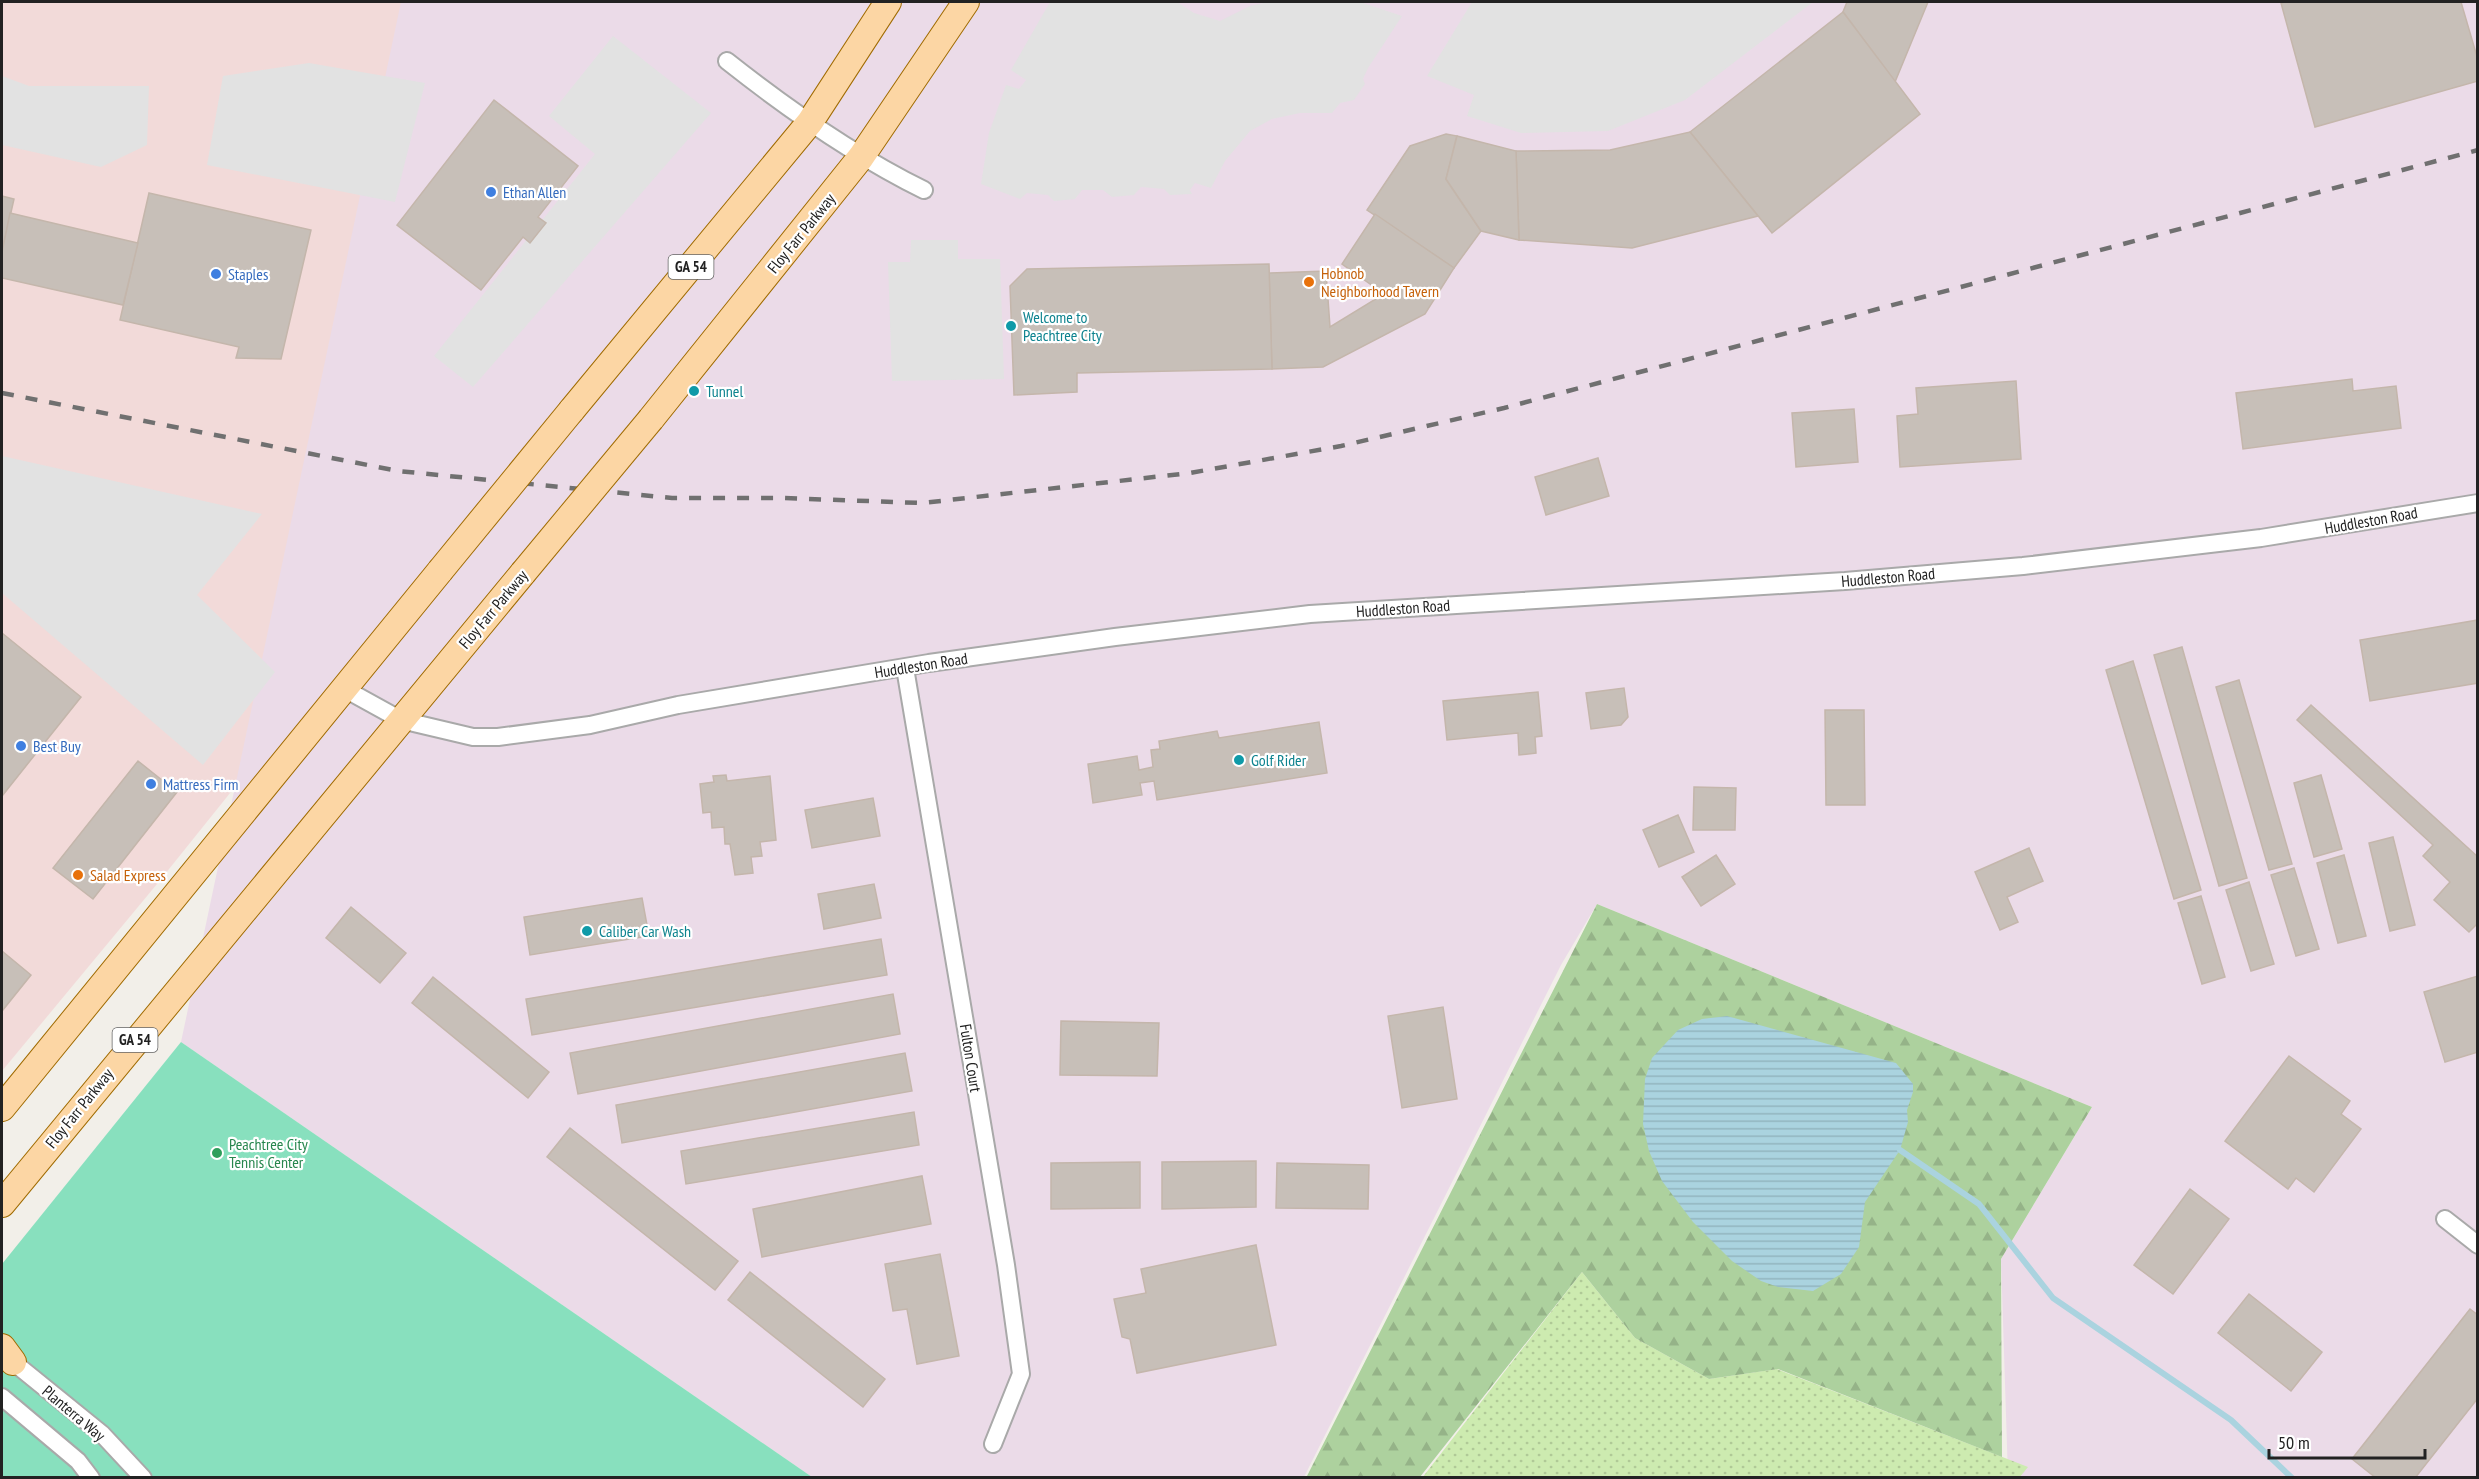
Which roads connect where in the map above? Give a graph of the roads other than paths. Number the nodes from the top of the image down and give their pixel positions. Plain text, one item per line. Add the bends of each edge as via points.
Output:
1 (888, 2) edge
2 (966, 2) edge
3 (727, 61) dead end
4 (810, 122) junction
5 (861, 158) junction
6 (924, 190) dead end
7 (2478, 503) edge
8 (905, 668) junction
9 (343, 688) junction
10 (401, 720) junction
11 (2, 1108) edge
12 (2, 1204) edge
13 (2445, 1219) dead end
14 (2478, 1245) edge
15 (5, 1354) edge
16 (2, 1397) edge
17 (993, 1444) dead end
18 (91, 1478) edge
19 (143, 1478) edge

1 - 4 main road, GA 54
2 - 5 main road, Floy Farr Parkway / GA 54
3 - 4 street
4 - 5 street
4 - 9 main road, GA 54, bridge
5 - 6 street
5 - 10 main road, Floy Farr Parkway / GA 54, bridge
7 - 8 street, Huddleston Road via 2260,538 2083,559 1845,581 1310,614
8 - 10 street, Huddleston Road via 519,736 473,736
8 - 17 street, Fulton Court via 1021,1369
9 - 10 street, Huddleston Road
9 - 11 main road, GA 54
10 - 12 main road, Floy Farr Parkway / GA 54
13 - 14 street
15 - 19 street, Planterra Way via 102,1434
16 - 18 street, Planterra Way via 78,1461

